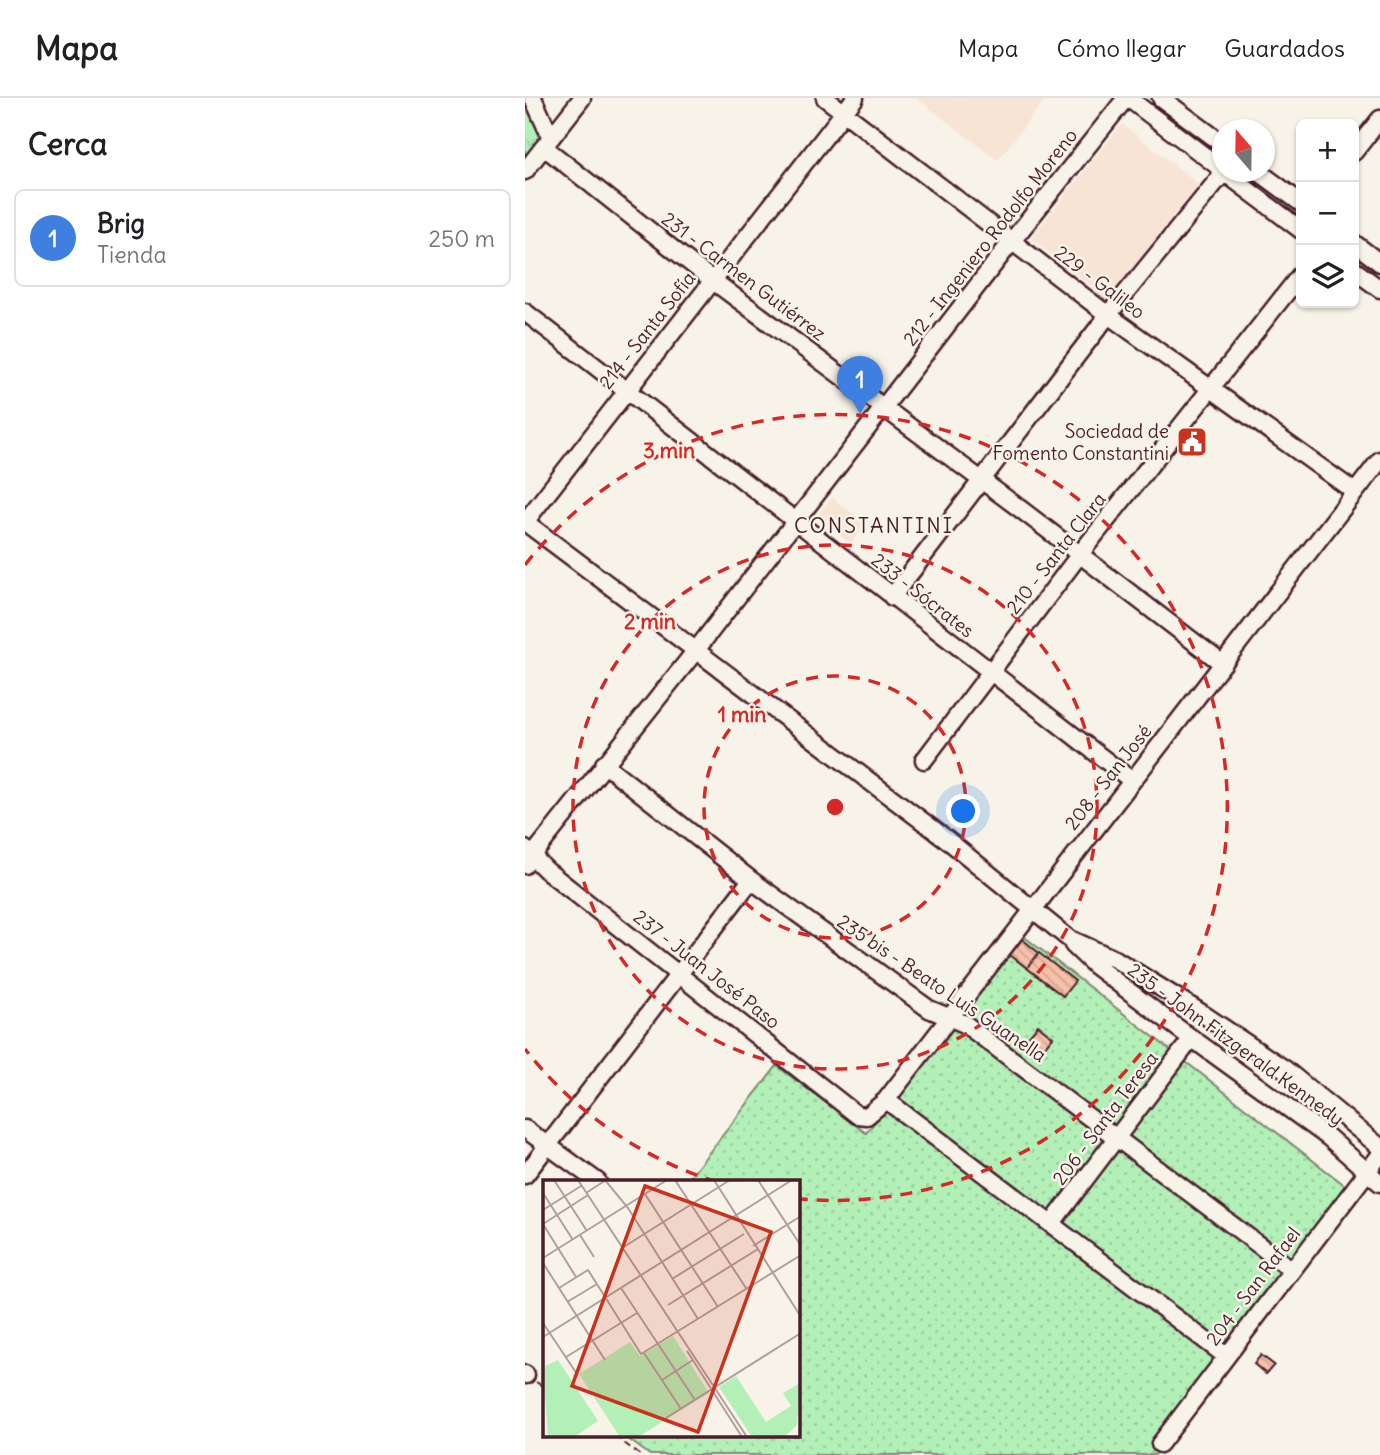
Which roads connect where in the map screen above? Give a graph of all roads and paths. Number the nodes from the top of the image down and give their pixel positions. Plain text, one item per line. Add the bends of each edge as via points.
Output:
1 (533, 98) edge
2 (582, 98) edge
3 (825, 98) edge
4 (855, 98) edge
5 (1127, 98) edge
6 (1161, 98) edge
7 (843, 112) junction
8 (1380, 119) edge
9 (1212, 136) edge
10 (547, 142) junction
11 (1359, 146) edge
12 (1212, 162) edge
13 (525, 171) edge
14 (1215, 182) edge
15 (1239, 182) edge
16 (1273, 182) edge
17 (1296, 199) edge
18 (1296, 222) edge
19 (1012, 241) junction
20 (1357, 245) edge
21 (1380, 263) edge
22 (1359, 274) edge
23 (712, 280) junction
24 (1296, 280) edge
25 (1380, 289) edge
26 (525, 312) edge
27 (1108, 314) junction
28 (1210, 389) junction
29 (626, 391) junction
30 (882, 407) junction
31 (1380, 460) edge
32 (981, 479) junction
33 (1355, 492) junction
34 (525, 522) edge
35 (794, 522) junction
36 (1080, 554) junction
37 (892, 597) junction
38 (697, 649) junction
39 (1223, 664) junction
40 (990, 673) junction
41 (924, 760) dead end
42 (604, 764) junction
43 (1131, 780) junction
44 (527, 856) edge
45 (751, 880) junction
46 (1034, 909) junction
47 (1069, 938) junction
48 (680, 974) junction
49 (951, 1016) junction
50 (1192, 1038) junction
51 (886, 1100) junction
52 (867, 1116) joint
53 (525, 1129) edge
54 (1117, 1138) junction
55 (548, 1147) junction
56 (1380, 1147) edge
57 (1380, 1155) edge
58 (1367, 1171) junction
59 (525, 1175) edge
60 (595, 1180) edge
61 (1380, 1184) edge
62 (1052, 1223) junction
63 (1292, 1270) junction
64 (1226, 1356) junction
65 (618, 1438) edge
66 (1160, 1444) dead end
67 (640, 1455) edge

1 - 10 street, 231 - Carmen Gutiérrez
2 - 10 street
3 - 7 street, 229 - Galileo
4 - 7 street, 214 - Santa Sofía
5 - 12 street
5 - 19 street, 212 - Ingeniero Rodolfo Moreno
6 - 9 street
7 - 19 street, 229 - Galileo
7 - 23 street, 214 - Santa Sofía
8 - 11 street
10 - 13 street
10 - 23 street, 231 - Carmen Gutiérrez
14 - 27 street
15 - 18 street
16 - 17 street
19 - 27 street, 229 - Galileo
19 - 30 street, 212 - Ingeniero Rodolfo Moreno
20 - 21 street
22 - 25 street
23 - 29 street, 214 - Santa Sofía
23 - 30 street, 231 - Carmen Gutiérrez
24 - 28 street, 210 - Santa Clara
26 - 29 street, 233 - Sócrates
27 - 28 street, 229 - Galileo
27 - 32 street
28 - 33 street, 229 - Galileo
28 - 36 street, 210 - Santa Clara
29 - 34 street, 214 - Santa Sofía
29 - 35 street, 233 - Sócrates
30 - 32 street, 231 - Carmen Gutiérrez
30 - 35 street, 212 - Ingeniero Rodolfo Moreno
31 - 33 street, 208 - San José
32 - 36 street, 231 - Carmen Gutiérrez
32 - 37 street
33 - 39 street, 208 - San José
34 - 38 street, 235 - John Fitzgerald Kennedy
35 - 37 street, 233 - Sócrates
35 - 38 street, 212 - Ingeniero Rodolfo Moreno
36 - 39 street, 231 - Carmen Gutiérrez
36 - 40 street, 210 - Santa Clara
37 - 40 street, 233 - Sócrates
38 - 42 street, 212 - Ingeniero Rodolfo Moreno
38 - 46 street, 235 - John Fitzgerald Kennedy
39 - 43 street, 208 - San José
40 - 41 street, 210 - Santa Clara
40 - 43 street, 233 - Sócrates
42 - 44 street, 212 - Ingeniero Rodolfo Moreno
42 - 45 street, 235 bis - Beato Luis Guanella
43 - 46 street, 208 - San José
44 - 48 street, 237 - Juan José Paso
45 - 48 street
45 - 49 street, 235 bis - Beato Luis Guanella via 929,1009
46 - 47 street, 235 - John Fitzgerald Kennedy
46 - 49 street, 208 - San José
47 - 50 street, 235 - John Fitzgerald Kennedy via 1094,965
47 - 56 street, 235 - John Fitzgerald Kennedy via 1115,959 1200,1012 1286,1070
48 - 52 street, 237 - Juan José Paso via 857,1115
48 - 55 street
49 - 51 street, 208 - San José
49 - 54 street, 235 bis - Beato Luis Guanella
50 - 54 street, 206 - Santa Teresa
50 - 58 street, 235 - John Fitzgerald Kennedy via 1308,1121
51 - 52 street, 208 - San José
51 - 62 street
53 - 55 street
54 - 62 street, 206 - Santa Teresa
54 - 63 street, 235 bis - Beato Luis Guanella
55 - 59 street
55 - 60 street
57 - 58 street, 204 - San Rafael
58 - 61 street, 235 - John Fitzgerald Kennedy
58 - 63 street, 204 - San Rafael
62 - 64 street
63 - 64 street, 204 - San Rafael
64 - 66 street, 204 - San Rafael
65 - 67 path

